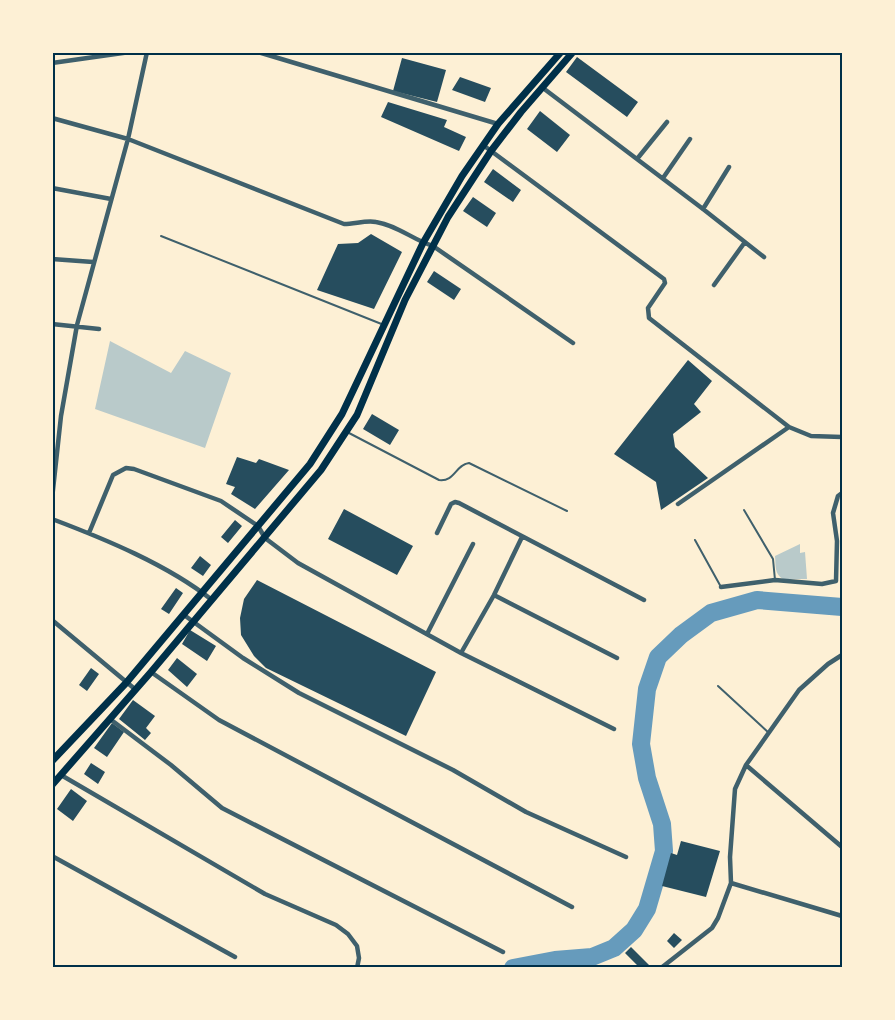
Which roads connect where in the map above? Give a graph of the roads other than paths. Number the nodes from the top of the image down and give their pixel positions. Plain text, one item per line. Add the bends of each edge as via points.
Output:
1 (147, 52) edge
2 (258, 52) edge
3 (561, 52) edge
4 (573, 52) edge
5 (128, 53) edge
6 (52, 63) edge
7 (543, 88) junction
8 (52, 118) edge
9 (667, 122) dead end
10 (498, 124) junction
11 (128, 139) junction
12 (690, 140) dead end
13 (483, 145) junction
14 (491, 151) junction
15 (637, 159) junction
16 (729, 167) dead end
17 (663, 178) junction
18 (52, 188) edge
19 (111, 199) junction
20 (704, 209) junction
21 (161, 236) dead end
22 (744, 242) junction
23 (423, 243) junction
24 (433, 246) junction
25 (764, 257) dead end
26 (52, 259) edge
27 (93, 262) junction
28 (714, 285) dead end
29 (52, 324) edge
30 (384, 325) junction
31 (77, 326) junction
32 (99, 329) dead end
33 (573, 343) dead end
34 (789, 427) junction
35 (346, 432) junction
36 (843, 437) edge
37 (843, 493) edge
38 (52, 499) edge
39 (678, 504) dead end
40 (744, 510) dead end
41 (567, 511) dead end
42 (52, 519) edge
43 (258, 526) junction
44 (89, 533) junction
45 (437, 533) dead end
46 (522, 537) junction
47 (265, 538) junction
48 (695, 540) dead end
49 (473, 544) dead end
50 (775, 580) junction
51 (721, 587) joint
52 (202, 592) junction
53 (494, 595) junction
54 (212, 600) junction
55 (644, 600) dead end
56 (184, 615) junction
57 (52, 620) edge
58 (194, 622) junction
59 (428, 634) junction
60 (461, 653) junction
61 (843, 655) edge
62 (617, 658) dead end
63 (151, 672) junction
64 (126, 683) junction
65 (718, 686) dead end
66 (136, 690) junction
67 (110, 719) junction
68 (614, 729) dead end
69 (769, 733) junction
70 (52, 761) edge
71 (746, 765) junction
72 (61, 775) junction
73 (52, 785) edge
74 (843, 847) edge
75 (52, 856) edge
76 (626, 857) dead end
77 (731, 883) junction
78 (572, 907) dead end
79 (843, 916) edge
80 (503, 952) dead end
81 (235, 957) dead end
82 (669, 961) junction
83 (357, 968) edge
84 (661, 968) edge
85 (674, 968) edge

1 - 11 street
2 - 10 street
3 - 10 main road
4 - 7 main road
5 - 6 street
7 - 14 main road
7 - 15 street
8 - 11 street
9 - 15 street
10 - 13 main road
11 - 19 street
11 - 23 street via 344,224 380,222
12 - 17 street
13 - 14 street
13 - 23 main road
14 - 24 main road
14 - 34 street via 662,277 665,283 648,308 649,318
15 - 17 street
16 - 20 street
17 - 20 street
18 - 19 street
19 - 27 street
20 - 22 street
21 - 30 lane
22 - 25 street
22 - 28 street
23 - 24 street
23 - 30 main road
24 - 33 street
24 - 35 main road
26 - 27 street
27 - 31 street
29 - 31 street
30 - 43 main road via 342,414 310,464
31 - 32 street
31 - 38 street
34 - 36 street via 811,436
34 - 39 street
35 - 41 lane via 439,480 451,478 460,465 469,463
35 - 47 main road via 321,470
37 - 50 street via 838,496 833,513 836,582
40 - 50 lane via 773,559
42 - 44 street
43 - 44 street via 221,501 126,468 113,475
43 - 47 street
43 - 52 main road
44 - 52 street
45 - 46 street via 455,502
46 - 53 street
46 - 55 street
47 - 54 main road
47 - 59 street via 298,563
48 - 51 lane
49 - 59 street
50 - 51 street
52 - 54 street
52 - 56 main road
53 - 60 street
53 - 62 street
54 - 58 main road
56 - 58 street
56 - 64 main road
57 - 64 street
58 - 63 main road
58 - 76 street via 299,693 453,770 526,812
59 - 60 street
60 - 68 street
61 - 69 street via 799,690
63 - 66 main road
63 - 78 street via 219,720
64 - 66 street
64 - 70 main road
65 - 69 lane
66 - 67 main road
67 - 72 main road
67 - 80 street via 222,808
69 - 71 street
71 - 74 street
71 - 77 street via 735,789
72 - 73 main road
72 - 83 street via 266,894 336,925 357,946
75 - 81 street
77 - 79 street
77 - 82 street via 712,928
82 - 84 street
82 - 85 lane

